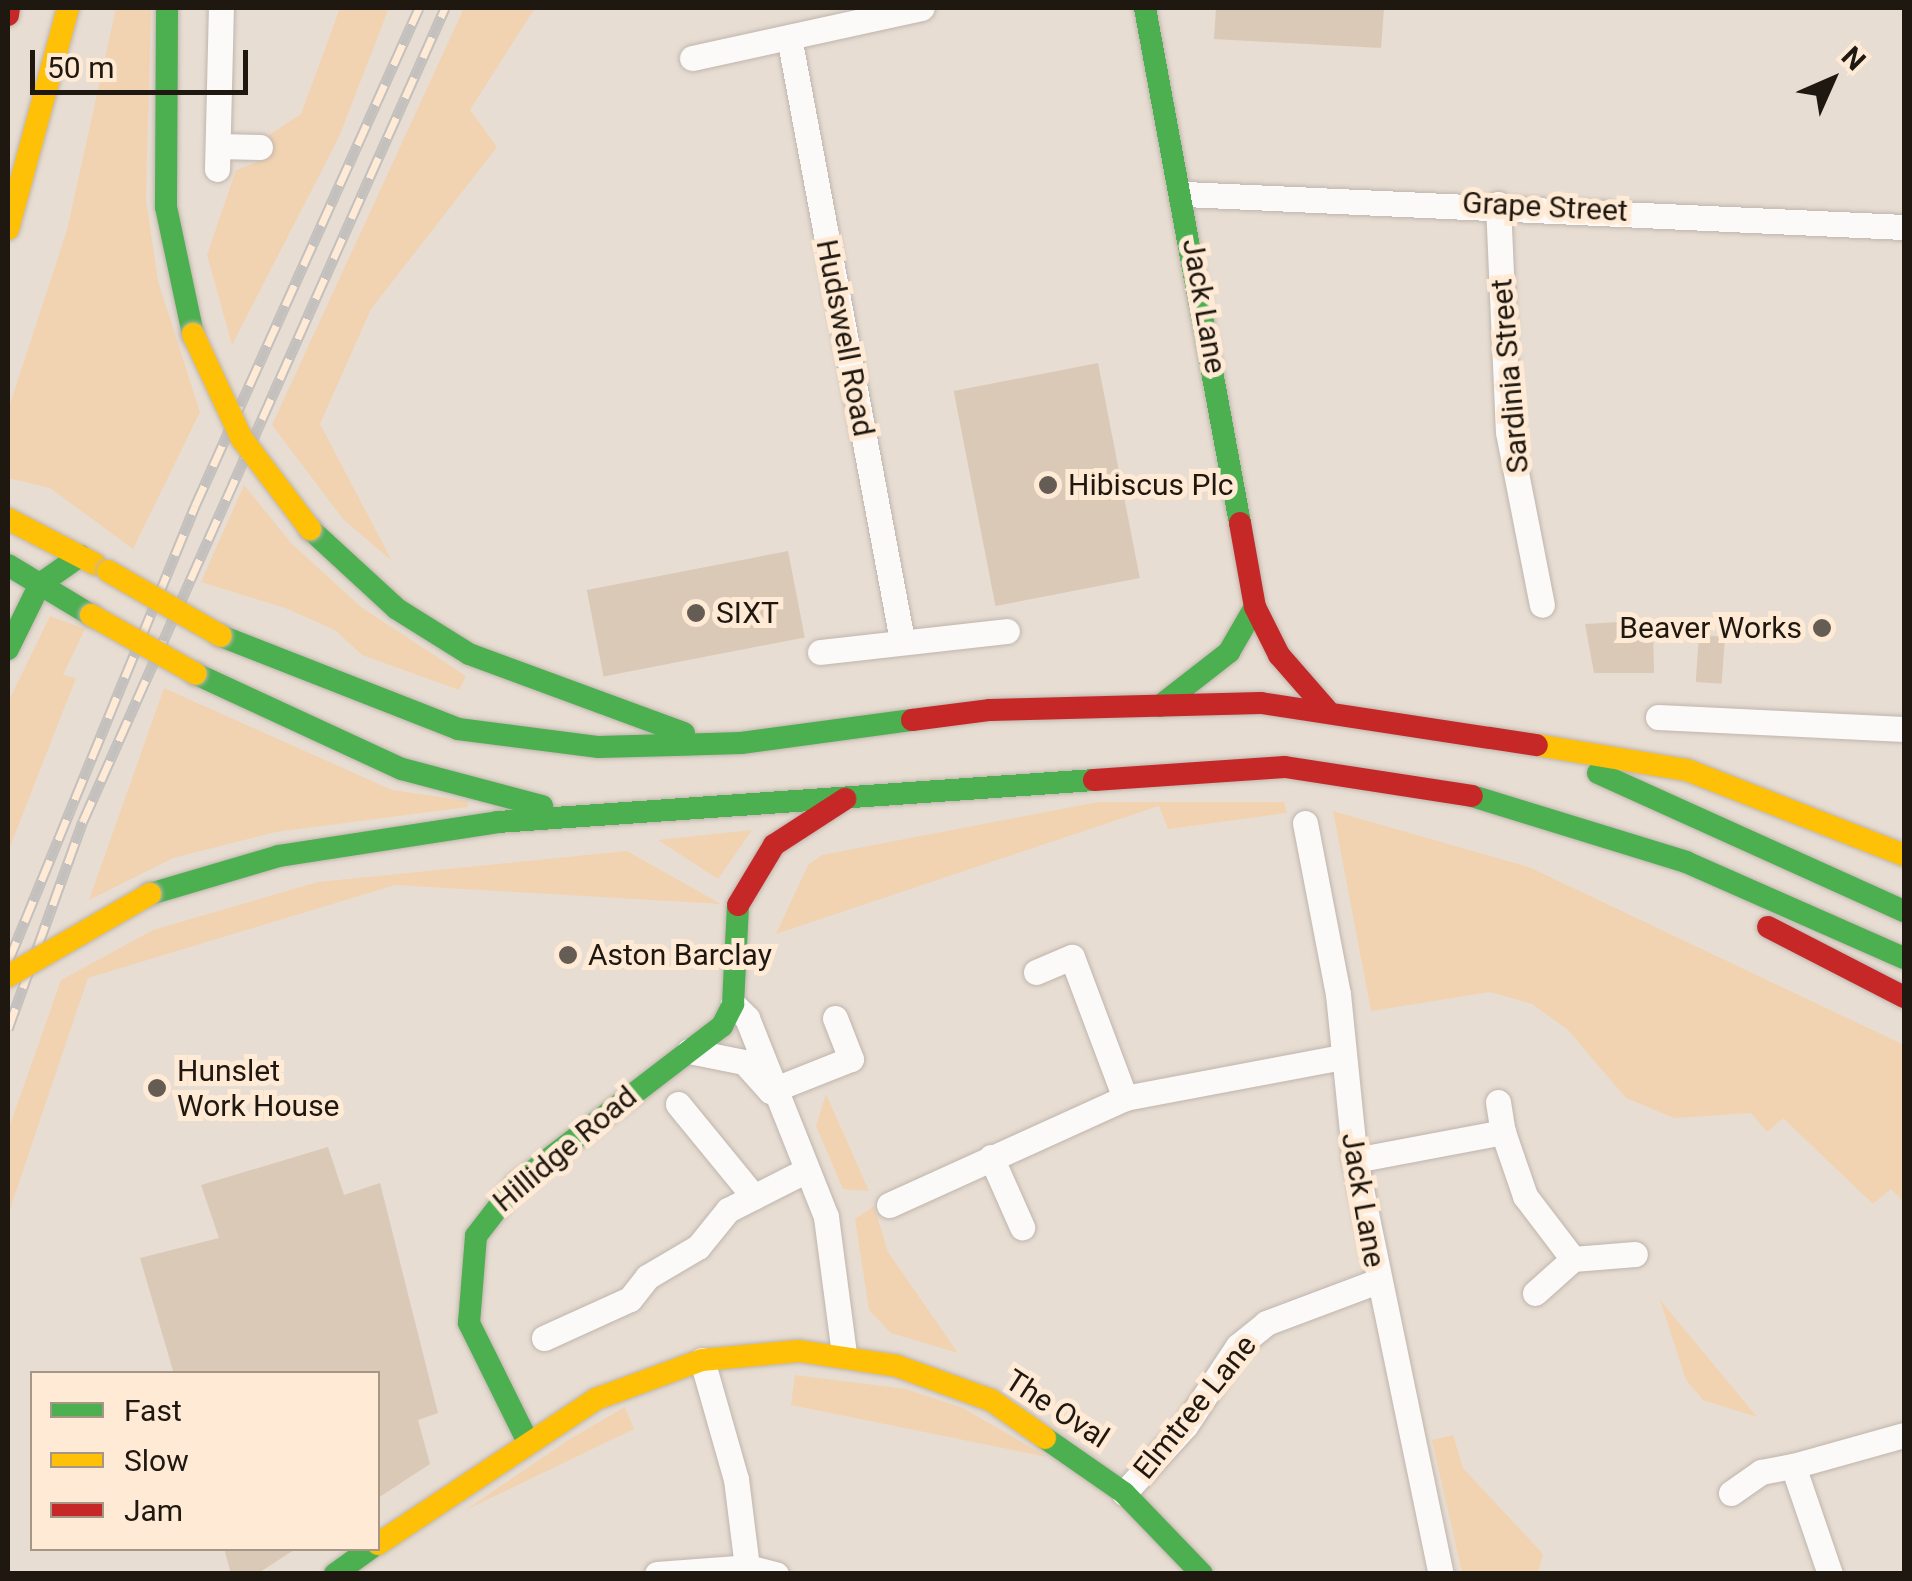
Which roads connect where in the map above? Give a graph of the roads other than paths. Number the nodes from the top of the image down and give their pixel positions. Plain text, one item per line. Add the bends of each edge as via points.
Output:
1 (9, 8) edge
2 (68, 8) edge
3 (167, 8) edge
4 (221, 8) edge
5 (922, 8) edge
6 (1145, 8) edge
7 (8, 15) edge
8 (789, 36) junction
9 (692, 58) dead end
10 (260, 147) dead end
11 (1184, 194) junction
12 (1498, 204) junction
13 (1904, 226) edge
14 (8, 229) edge
15 (8, 520) edge
16 (80, 556) junction
17 (8, 565) edge
18 (40, 584) junction
19 (1542, 605) dead end
20 (1255, 607) junction
21 (1007, 632) dead end
22 (902, 640) junction
23 (8, 649) edge
24 (820, 652) dead end
25 (1160, 706) junction
26 (1327, 710) junction
27 (1658, 716) dead end
28 (1904, 729) edge
29 (1513, 739) junction
30 (721, 744) junction
31 (846, 798) junction
32 (583, 816) junction
33 (1304, 823) dead end
34 (1641, 850) junction
35 (1904, 855) edge
36 (1904, 911) edge
37 (1904, 958) edge
38 (1036, 972) dead end
39 (8, 976) edge
40 (1904, 997) edge
41 (733, 1004) junction
42 (835, 1018) dead end
43 (689, 1052) junction
44 (1342, 1056) junction
45 (770, 1091) junction
46 (1125, 1098) junction
47 (1498, 1102) dead end
48 (678, 1104) dead end
49 (1503, 1132) junction
50 (991, 1157) junction
51 (1356, 1160) junction
52 (805, 1171) junction
53 (754, 1198) junction
54 (889, 1205) dead end
55 (1022, 1227) dead end
56 (1635, 1254) dead end
57 (1573, 1259) junction
58 (1378, 1282) junction
59 (1534, 1294) dead end
60 (544, 1338) dead end
61 (844, 1353) junction
62 (702, 1360) junction
63 (1904, 1434) edge
64 (527, 1440) junction
65 (1793, 1466) junction
66 (1124, 1492) junction
67 (1732, 1493) dead end
68 (380, 1542) edge
69 (367, 1551) edge
70 (748, 1567) junction
71 (334, 1574) edge
72 (657, 1574) edge
73 (776, 1574) edge
74 (1202, 1574) edge
75 (1441, 1574) edge
76 (1830, 1574) edge

1 - 7 main road
2 - 14 main road
3 - 30 main road, bridge via 166,206 193,334 242,439 310,529 397,609 468,654
4 - 10 street via 217,158
5 - 8 street
6 - 11 main road, Jack Lane
8 - 9 street
8 - 22 street, Hudswell Road
11 - 12 street, Grape Street
11 - 20 main road, Jack Lane
12 - 13 street, Grape Street
12 - 19 street, Sardinia Street via 1508,432
15 - 16 main road
16 - 18 main road
16 - 30 main road, bridge via 221,636 458,729 599,747
17 - 18 main road
18 - 23 main road
18 - 32 main road, bridge via 196,674 402,769
20 - 25 main road via 1229,652
20 - 26 main road, Jack Lane via 1280,654
21 - 22 street
22 - 24 street
25 - 26 main road
25 - 30 main road via 990,710
26 - 29 main road
27 - 28 street
29 - 35 main road via 1687,770
29 - 36 main road
31 - 32 main road
31 - 34 main road via 1285,767 1438,786
31 - 41 main road via 774,845 746,880 735,913
32 - 39 main road, bridge via 279,856 150,894
33 - 44 street, Jack Lane via 1338,994
34 - 37 main road via 1762,892
34 - 40 main road via 1754,920
38 - 46 street via 1072,957
41 - 43 main road, Hillidge Road via 722,1026
41 - 45 street via 767,1064
42 - 45 street via 851,1059
43 - 45 street via 744,1062
43 - 64 main road, Hillidge Road via 516,1184 476,1236 469,1323
44 - 46 street
44 - 51 street, Jack Lane
45 - 52 street
46 - 50 street
47 - 49 street
48 - 53 street
49 - 51 street
49 - 57 street via 1525,1196
50 - 54 street
50 - 55 street
51 - 58 street, Jack Lane
52 - 53 street
52 - 61 street via 838,1267
53 - 60 street via 728,1210 698,1246 647,1277 630,1299
56 - 57 street
57 - 59 street
58 - 66 street, Elmtree Lane via 1266,1323 1238,1346 1185,1426
58 - 75 street, Jack Lane
61 - 62 main road
61 - 66 main road, The Oval via 991,1400
62 - 64 main road via 596,1399
62 - 70 street via 736,1480
63 - 65 street
64 - 68 main road
65 - 67 street via 1761,1472
65 - 76 street
66 - 74 main road, The Oval
69 - 71 main road
70 - 72 street
70 - 73 street

